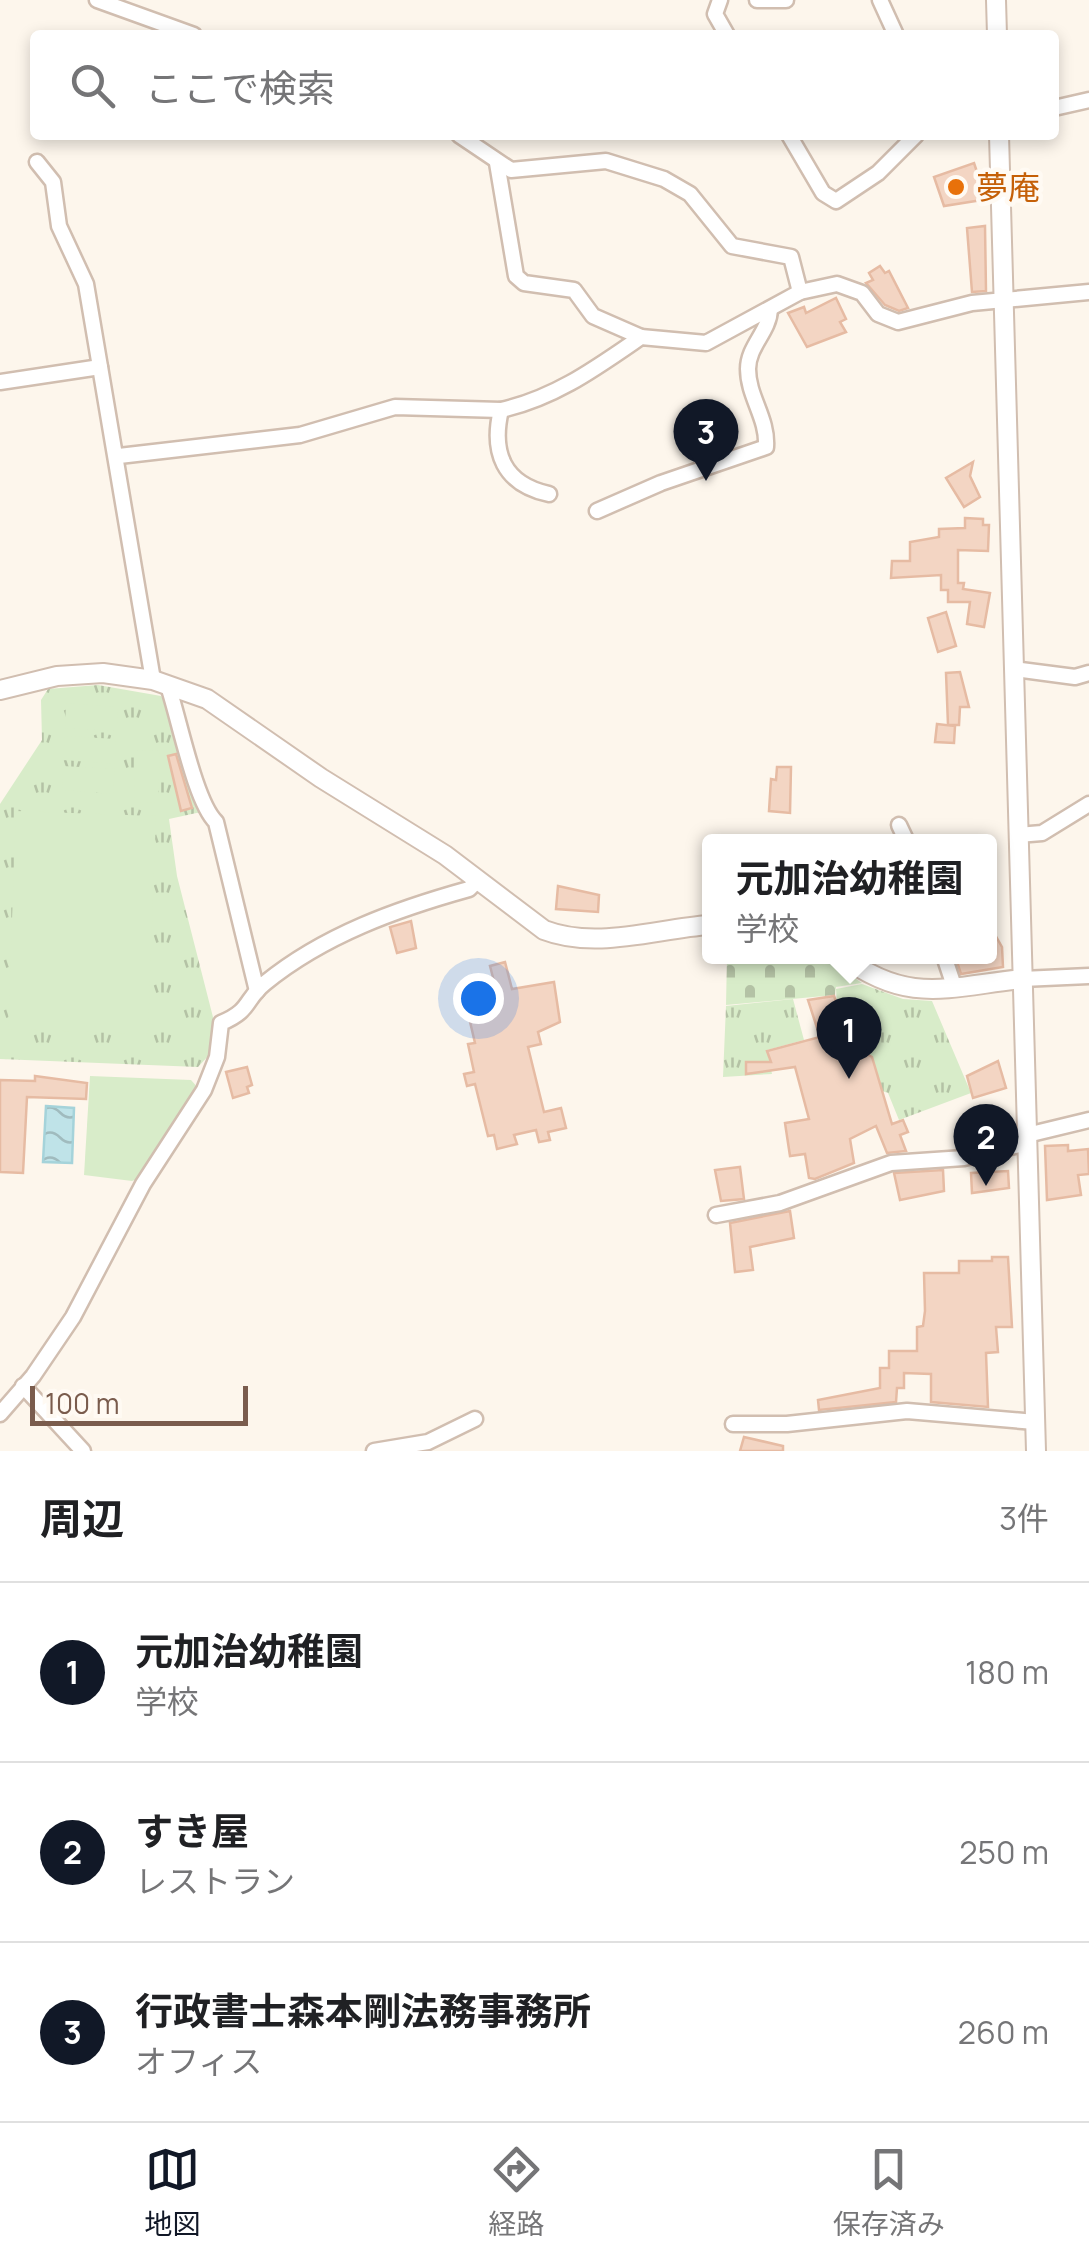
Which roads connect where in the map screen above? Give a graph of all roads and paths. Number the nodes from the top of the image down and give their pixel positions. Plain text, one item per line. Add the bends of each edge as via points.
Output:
1 (97, 0) edge
2 (720, 0) edge
3 (757, 0) edge
4 (786, 0) edge
5 (880, 0) edge
6 (996, 0) edge
7 (180, 30) edge
8 (724, 30) edge
9 (894, 30) edge
10 (997, 30) edge
11 (1089, 100) edge
12 (1059, 107) edge
13 (466, 140) edge
14 (792, 140) edge
15 (911, 140) edge
16 (1000, 140) edge
17 (37, 162) dead end
18 (497, 163) junction
19 (800, 292) junction
20 (1089, 292) edge
21 (1003, 302) junction
22 (770, 310) junction
23 (641, 337) junction
24 (100, 368) junction
25 (0, 382) edge
26 (500, 410) junction
27 (119, 456) junction
28 (549, 494) dead end
29 (597, 511) dead end
30 (1014, 669) junction
31 (1089, 673) edge
32 (160, 683) junction
33 (0, 690) edge
34 (1089, 804) edge
35 (898, 824) dead end
36 (903, 834) edge
37 (1018, 835) junction
38 (478, 880) junction
39 (702, 925) edge
40 (855, 964) edge
41 (947, 964) edge
42 (1089, 976) edge
43 (1022, 978) junction
44 (954, 986) junction
45 (257, 991) junction
46 (1089, 1120) edge
47 (1028, 1139) junction
48 (716, 1214) dead end
49 (23, 1386) junction
50 (0, 1414) edge
51 (475, 1419) dead end
52 (1035, 1422) junction
53 (733, 1424) dead end
54 (84, 1451) edge
55 (374, 1451) edge
56 (1036, 1451) edge

1 - 7 street
2 - 8 street via 715,14
3 - 4 street
5 - 9 street
6 - 10 street
11 - 12 street
13 - 18 street
14 - 15 street via 823,193 836,201
16 - 21 street
17 - 24 street via 53,182 59,226 86,284
18 - 19 street via 521,172 606,161 664,179 690,194 732,246 790,257
18 - 23 street via 516,276 574,290 593,316
19 - 21 street via 845,284 884,319 898,322
19 - 22 street
20 - 21 street
21 - 30 street
22 - 23 street via 706,343
22 - 29 street via 749,354 748,374 766,447
23 - 26 street via 542,399
24 - 25 street
24 - 27 street
26 - 27 street via 395,407 300,435
26 - 28 street via 494,436 499,460 517,479
27 - 32 street
30 - 31 street
30 - 37 street
32 - 33 street via 76,673
32 - 38 street via 240,718
32 - 45 street via 216,822
34 - 37 street via 1042,834
35 - 36 street
37 - 43 street
38 - 39 street via 561,937 602,939
38 - 45 street via 468,889 378,916
40 - 44 street via 890,985
41 - 44 street
42 - 43 street
43 - 44 street
43 - 47 street
45 - 49 street via 244,1013 221,1023 218,1056 204,1090 143,1184 72,1317
46 - 47 street
47 - 48 street via 964,1158 891,1163 780,1202
47 - 52 street
49 - 50 street
49 - 54 street
51 - 55 street via 428,1442
52 - 53 street via 907,1411
52 - 56 street

